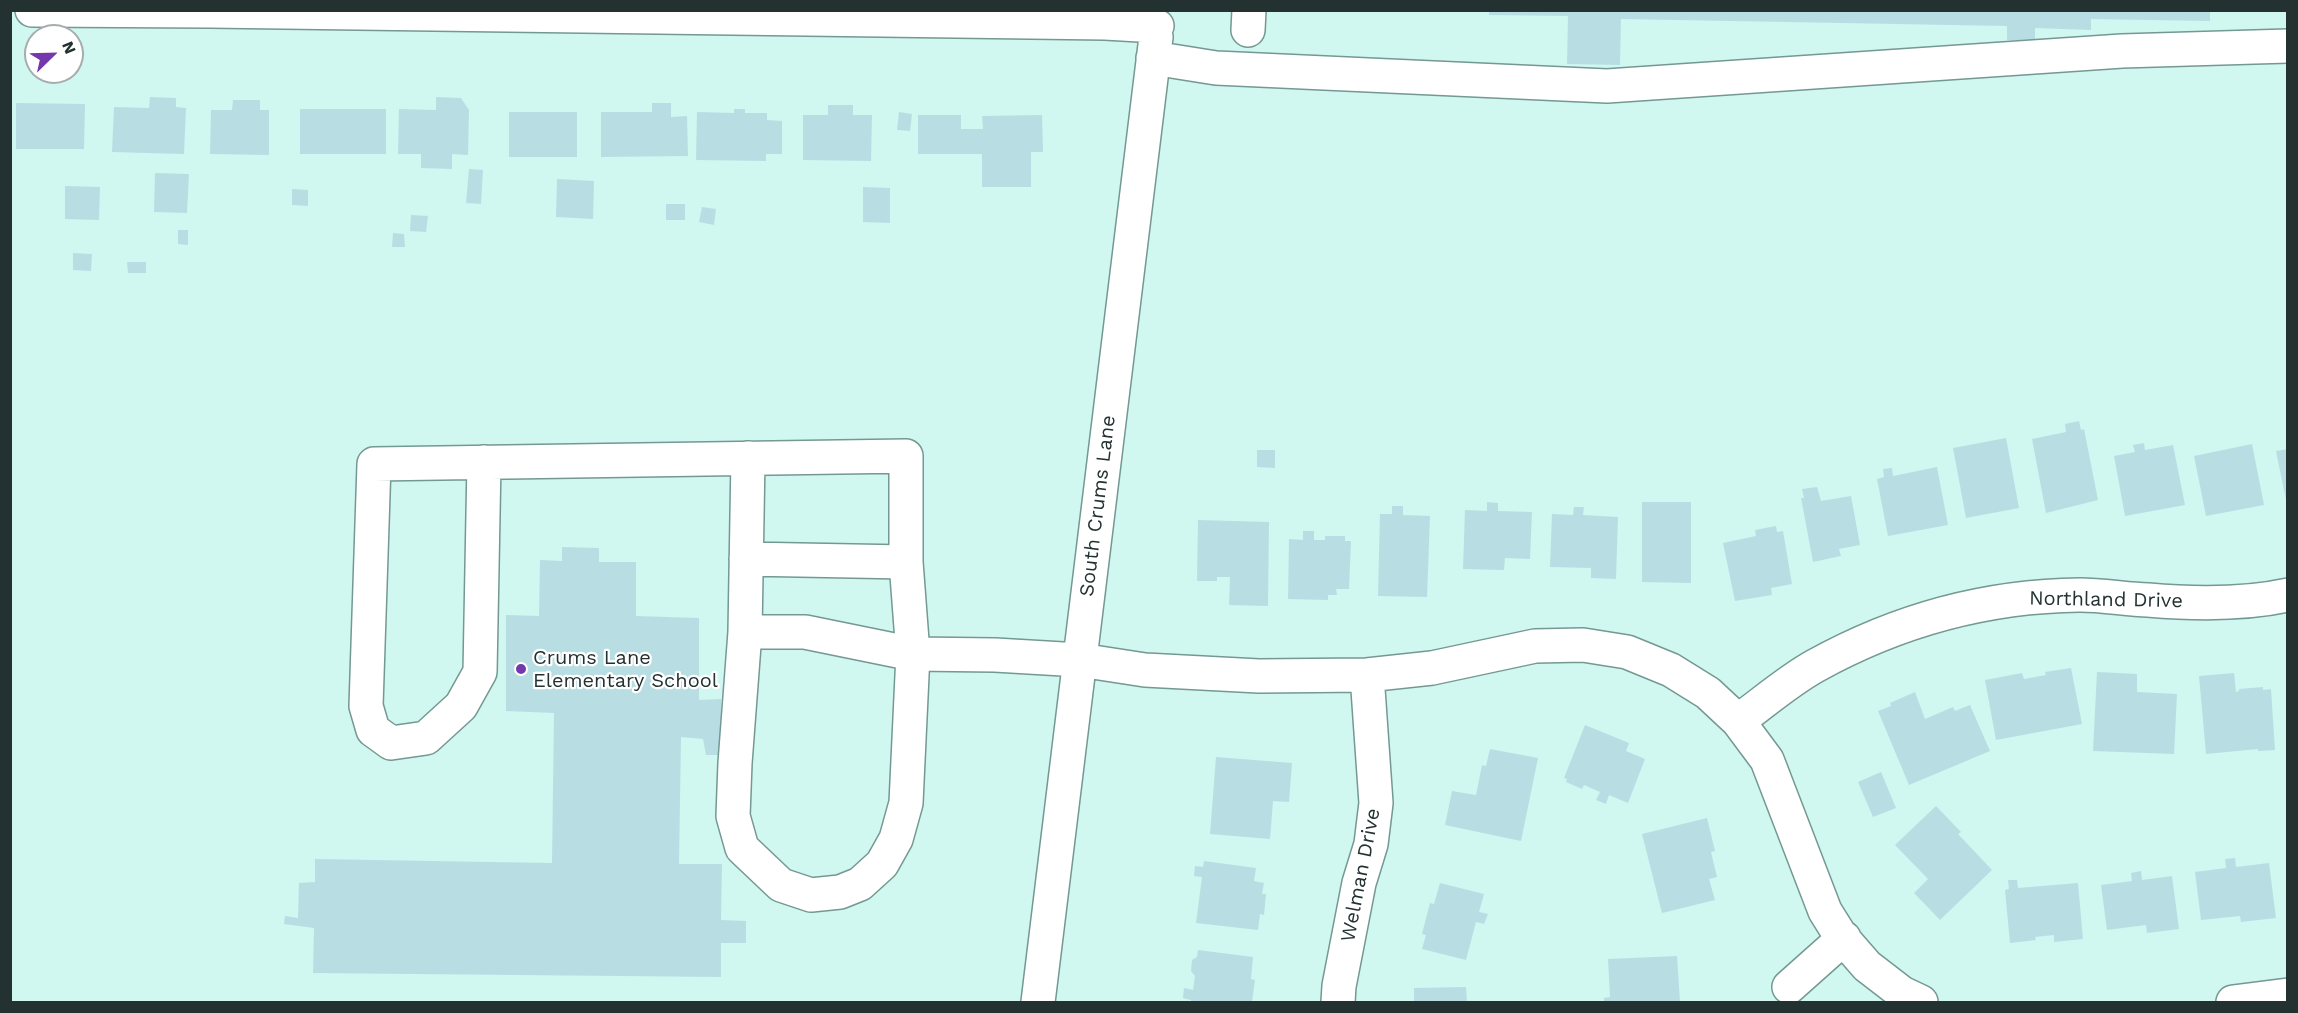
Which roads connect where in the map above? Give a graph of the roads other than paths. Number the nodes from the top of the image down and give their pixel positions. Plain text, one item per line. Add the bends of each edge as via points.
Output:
1 (32, 10) edge
2 (1158, 18) edge
3 (2288, 46) edge
4 (1153, 58) junction
5 (748, 458) junction
6 (484, 462) junction
7 (746, 559) junction
8 (906, 562) junction
9 (2288, 595) edge
10 (745, 632) junction
11 (913, 654) junction
12 (1080, 660) junction
13 (1367, 675) junction
14 (1738, 721) junction
15 (1844, 938) junction
16 (1789, 987) dead end
17 (2288, 995) edge
18 (1038, 1002) edge
19 (1338, 1002) edge
20 (1921, 1002) edge
21 (2233, 1002) edge

1 - 2 street via 1093,23
2 - 4 street, South Crums Lane
3 - 4 street via 2122,51 1608,86 1216,68
4 - 12 street, South Crums Lane
5 - 6 street
5 - 7 street
5 - 8 street via 906,456
6 - 6 street via 480,672 461,706 426,738 391,744 373,729 366,706 374,464
7 - 8 street
7 - 10 street
8 - 11 street
9 - 14 street, Northland Drive via 2254,602 2151,601 2081,595 2018,598 1952,610 1878,634 1813,667
10 - 11 street via 805,632
10 - 11 street via 733,816 742,848 781,885 812,895 840,892 860,884 882,864 896,839 906,803
11 - 12 street
12 - 13 street via 1145,670 1259,676
12 - 18 street, South Crums Lane
13 - 14 street via 1432,668 1535,646 1582,645 1627,652 1671,669 1708,693
13 - 19 street, Welman Drive via 1376,803
14 - 15 street via 1767,760 1825,911
15 - 16 street
15 - 20 street via 1867,966 1902,993
17 - 21 street

